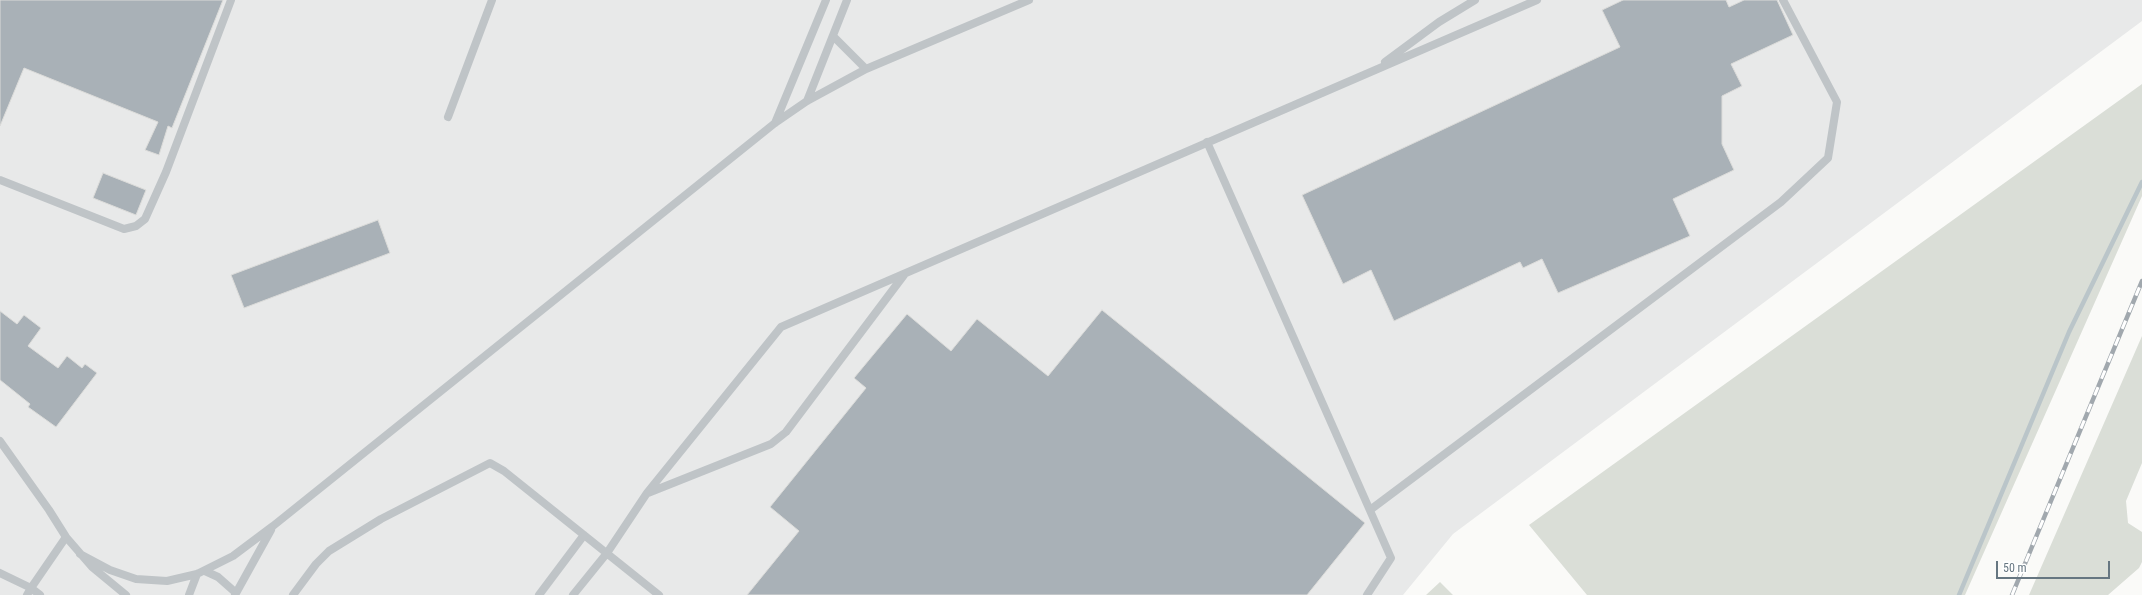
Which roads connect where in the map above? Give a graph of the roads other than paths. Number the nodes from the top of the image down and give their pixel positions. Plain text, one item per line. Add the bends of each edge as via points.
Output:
1 (230, 0) edge
2 (492, 0) edge
3 (826, 0) edge
4 (847, 0) edge
5 (1029, 0) edge
6 (1475, 0) edge
7 (1537, 0) edge
8 (1783, 0) edge
9 (833, 36) junction
10 (866, 69) junction
11 (1374, 70) junction
12 (807, 101) junction
13 (448, 117) dead end
14 (775, 123) junction
15 (1206, 142) junction
16 (0, 180) edge
17 (905, 274) junction
18 (0, 441) edge
19 (647, 493) junction
20 (1370, 510) junction
21 (273, 526) junction
22 (584, 535) junction
23 (66, 537) junction
24 (607, 553) junction
25 (80, 554) junction
26 (0, 572) edge
27 (201, 572) junction
28 (29, 592) edge
29 (235, 593) edge
30 (40, 595) edge
31 (126, 595) edge
32 (189, 595) edge
33 (293, 595) edge
34 (539, 595) edge
35 (573, 595) edge
36 (659, 595) edge
37 (1367, 595) edge

1 - 16 lane via 166,172 145,218 136,226 124,229
2 - 13 lane
3 - 14 lane
4 - 9 lane
5 - 10 lane
6 - 11 lane via 1439,22
7 - 11 lane
8 - 20 lane via 1837,102 1828,158 1781,202
9 - 10 lane
9 - 12 lane
10 - 12 lane
11 - 15 lane
12 - 14 lane
14 - 21 lane
15 - 17 lane
15 - 20 lane
17 - 19 lane via 781,327
17 - 19 lane via 786,432 770,444
18 - 23 lane
19 - 24 lane
20 - 37 lane via 1391,558
21 - 27 lane via 233,556
21 - 29 lane
22 - 24 lane
22 - 33 lane via 490,463 381,519 329,551
22 - 34 lane
23 - 25 lane
23 - 28 lane
24 - 35 lane
24 - 36 lane
25 - 27 lane via 110,570 136,579 167,580
25 - 31 lane
26 - 28 lane
27 - 29 lane via 222,580
27 - 32 lane
28 - 30 lane

